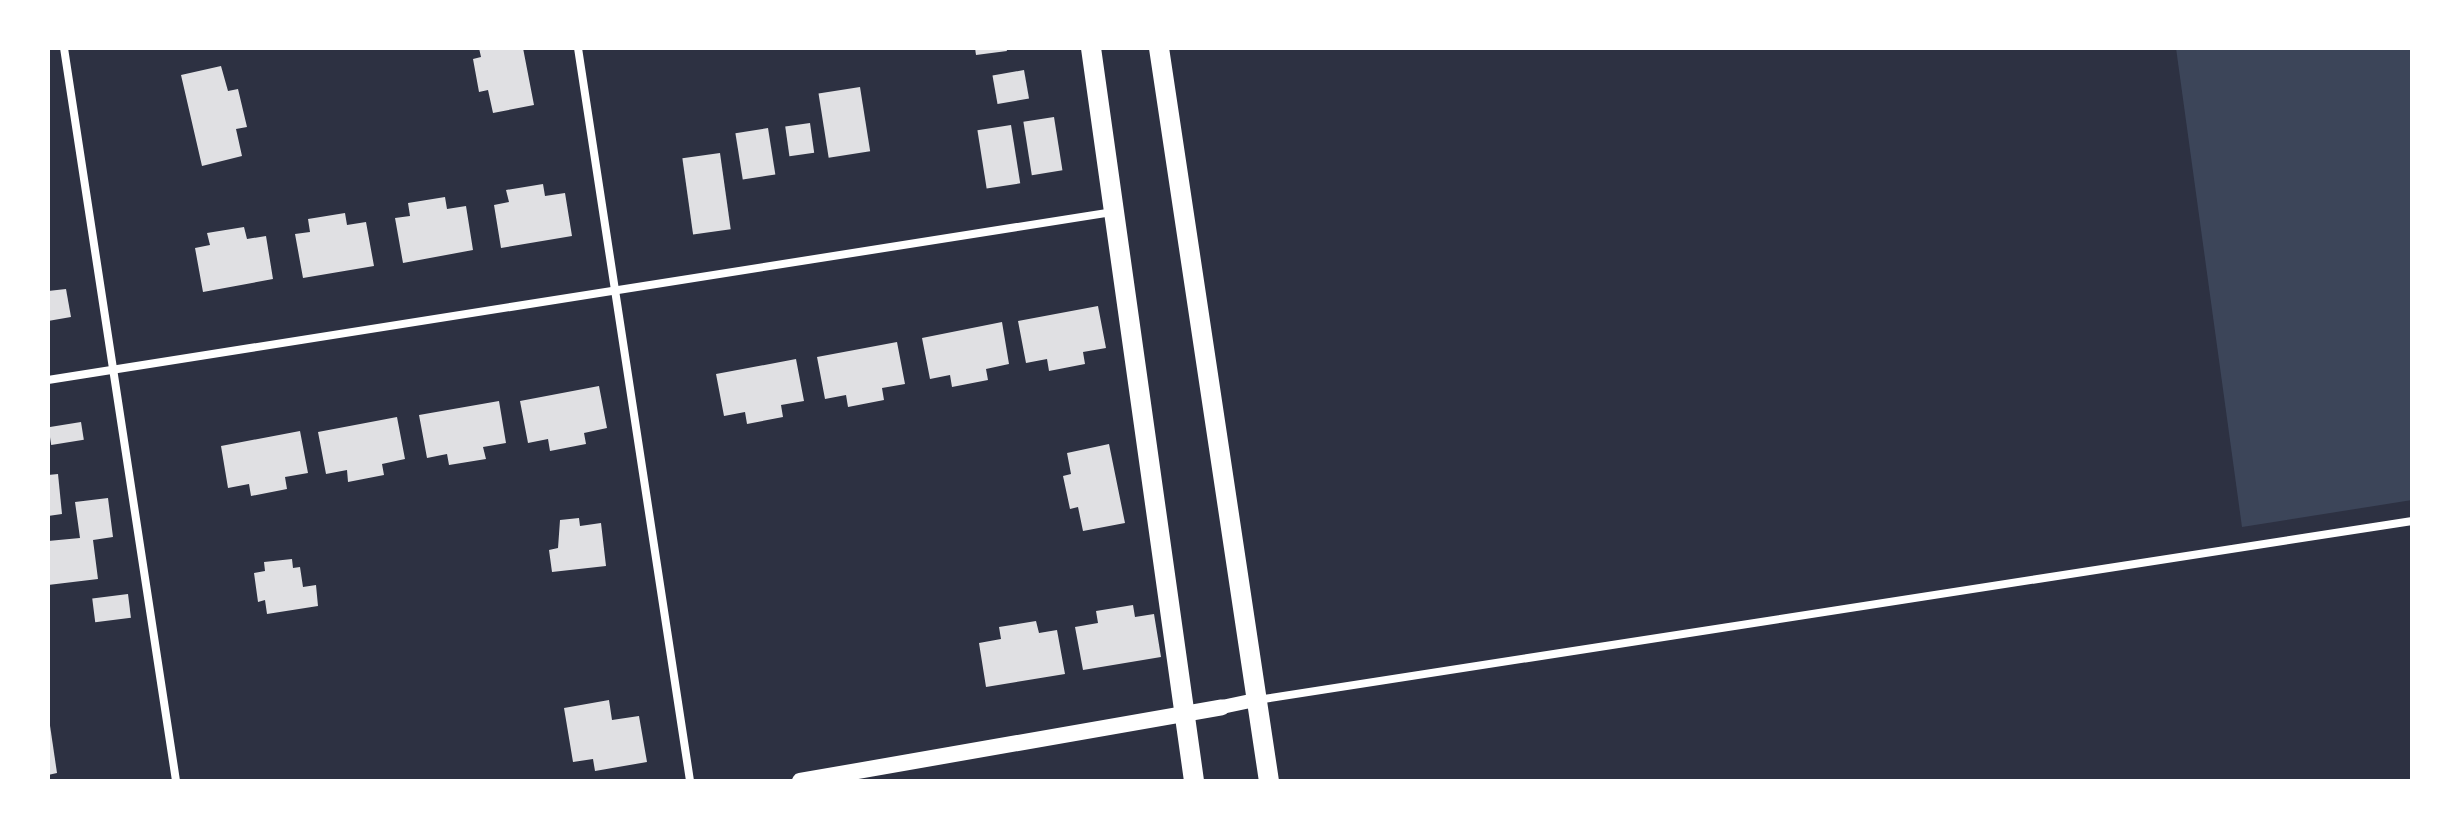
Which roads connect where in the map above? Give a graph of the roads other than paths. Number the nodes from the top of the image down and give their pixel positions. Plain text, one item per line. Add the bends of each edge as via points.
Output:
1 (64, 48) edge
2 (578, 48) edge
3 (1091, 48) edge
4 (1159, 48) edge
5 (1116, 211) junction
6 (615, 293) junction
7 (115, 369) junction
8 (48, 380) edge
9 (2412, 521) edge
10 (1256, 700) junction
11 (1222, 707) joint
12 (1182, 715) junction
13 (176, 781) edge
14 (690, 781) edge
15 (800, 781) edge
16 (1194, 781) edge
17 (1269, 781) edge

1 - 7 street
2 - 6 street
3 - 5 main road
4 - 10 main road
5 - 6 street
5 - 12 main road
6 - 7 street
6 - 14 street
7 - 8 street
7 - 13 street
9 - 10 street
10 - 11 street
10 - 17 main road
11 - 12 main road
12 - 15 main road
12 - 16 main road

